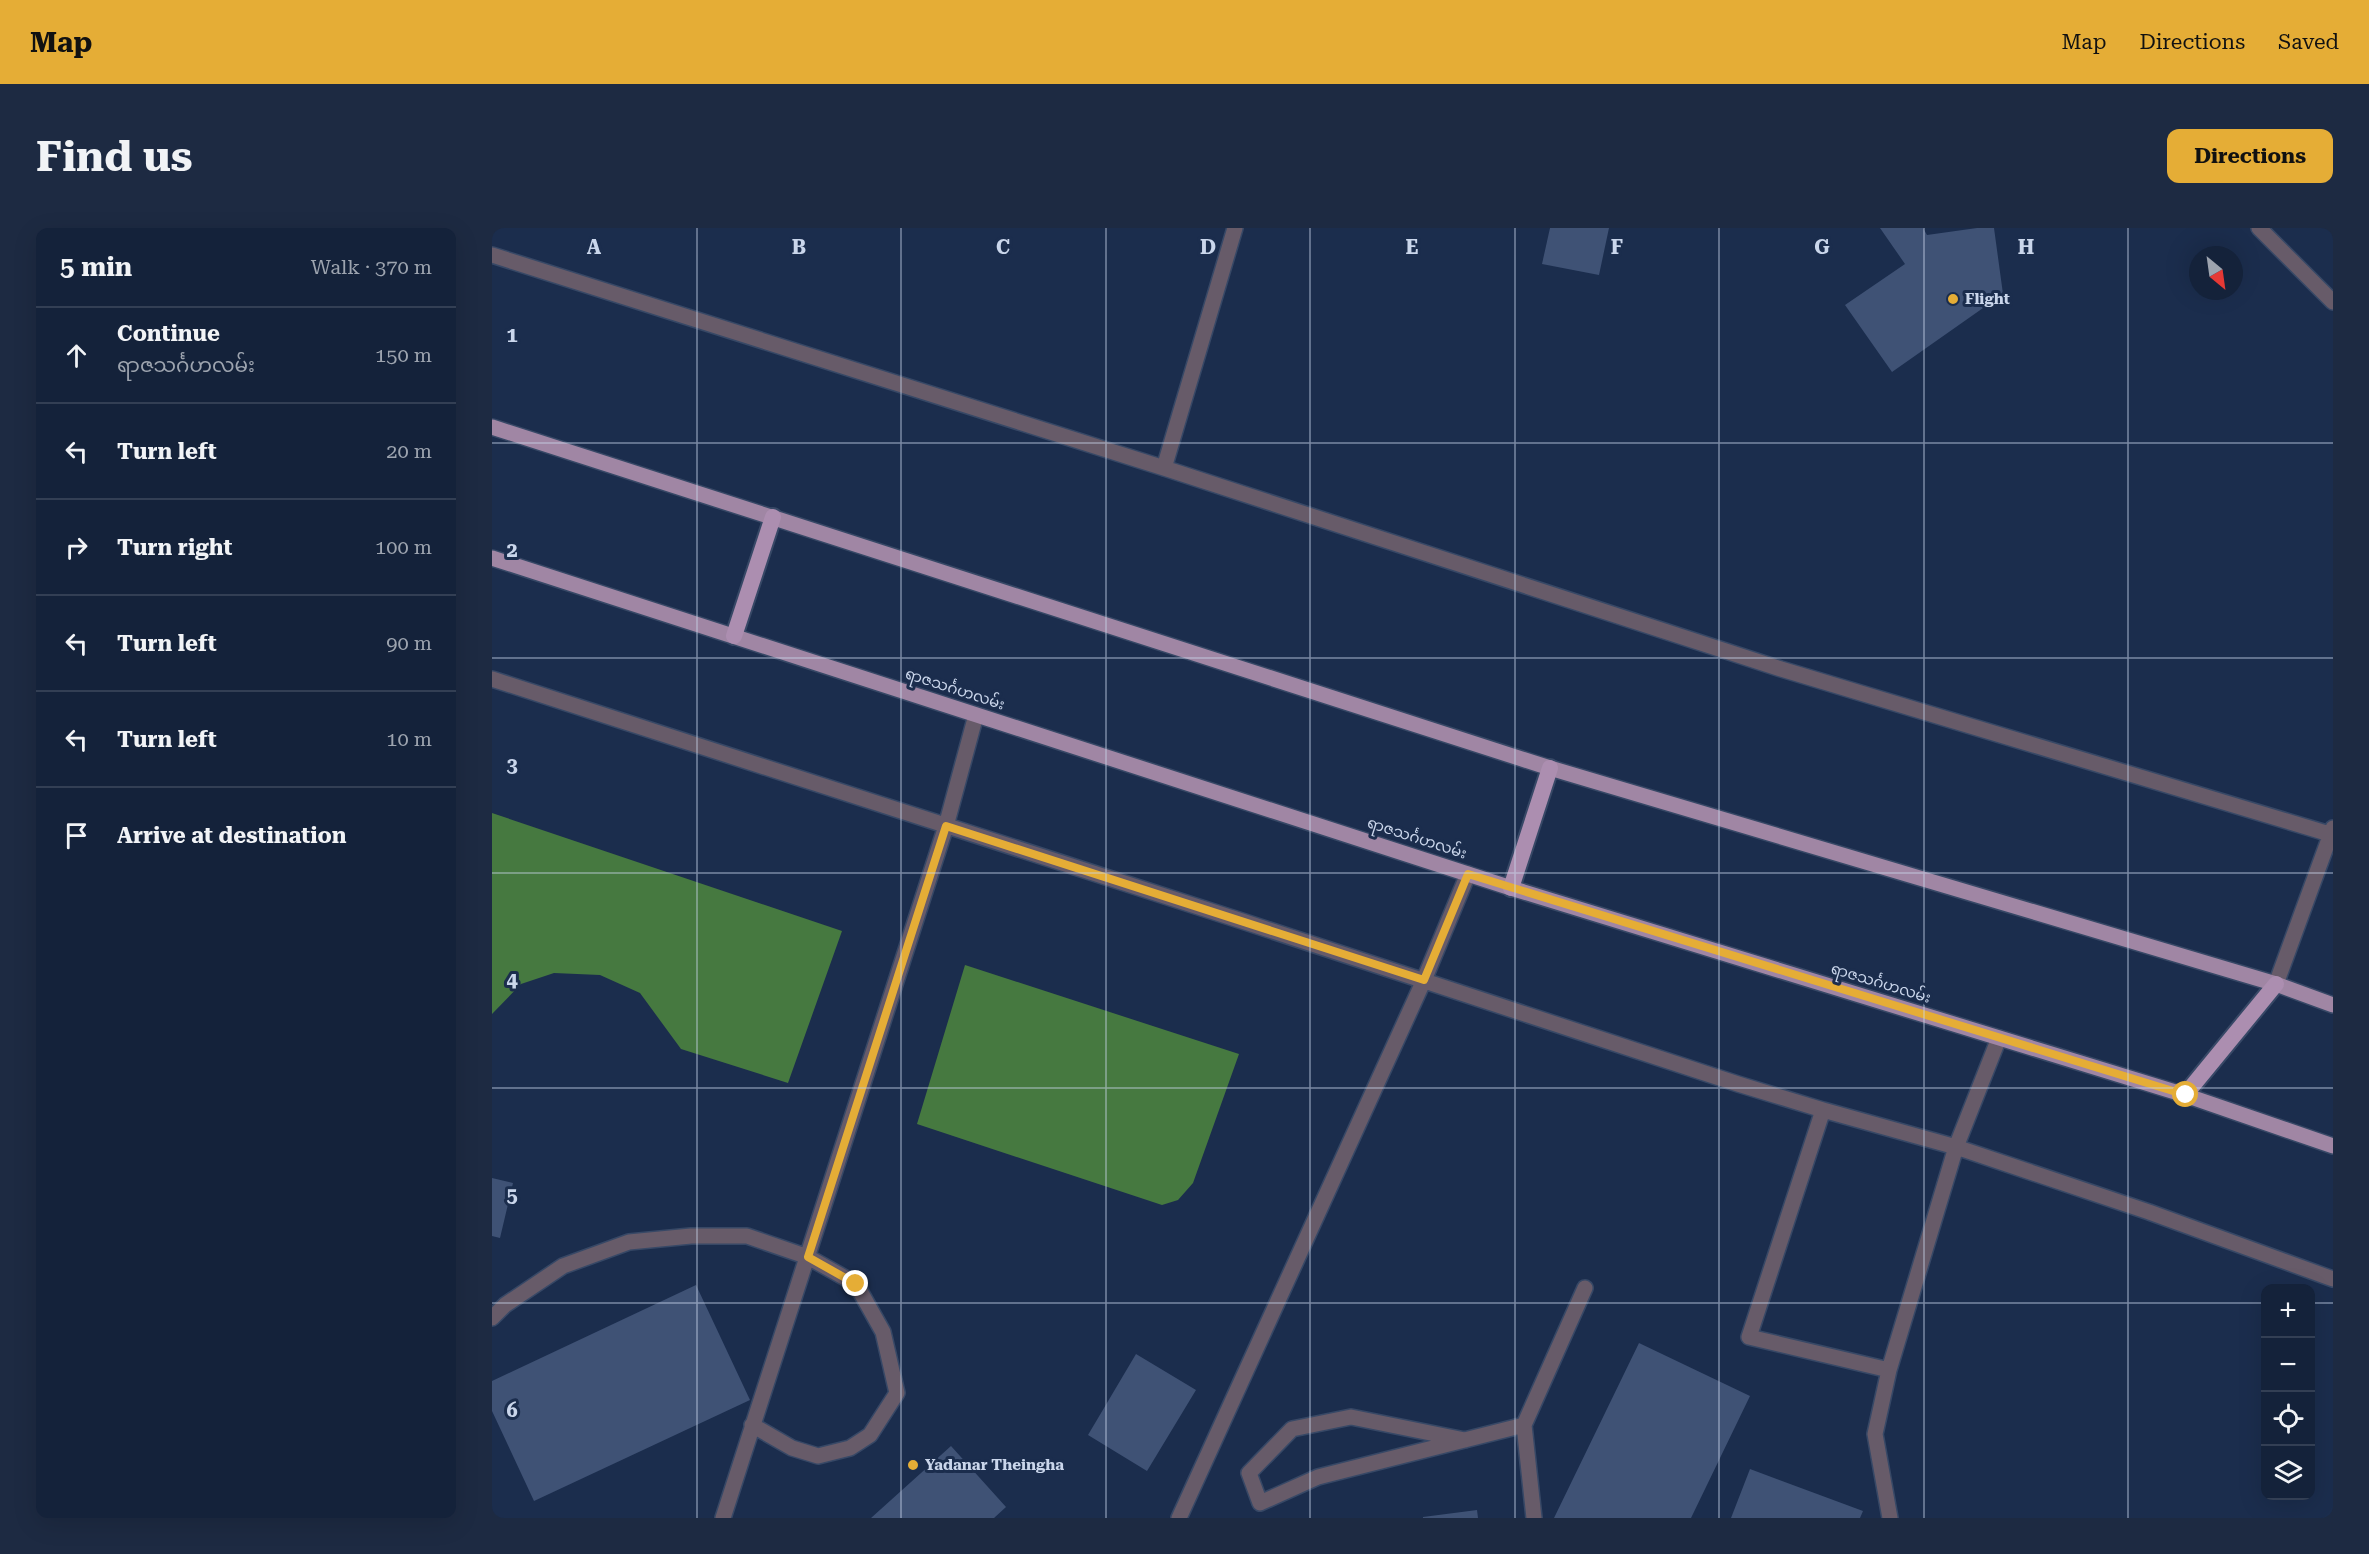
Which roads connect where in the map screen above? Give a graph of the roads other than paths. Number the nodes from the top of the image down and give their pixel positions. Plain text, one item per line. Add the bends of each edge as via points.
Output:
1 (1235, 228) edge
2 (2259, 228) edge
3 (492, 255) edge
4 (2333, 302) edge
5 (492, 427) edge
6 (1164, 468) junction
7 (773, 517) junction
8 (492, 558) edge
9 (734, 636) junction
10 (492, 679) edge
11 (976, 715) junction
12 (1550, 768) junction
13 (946, 826) junction
14 (2332, 832) edge
15 (1468, 874) junction
16 (1511, 888) junction
17 (1424, 980) junction
18 (2276, 984) junction
19 (2333, 1005) edge
20 (1999, 1038) junction
21 (2186, 1095) junction
22 (1823, 1110) junction
23 (2333, 1146) edge
24 (1956, 1147) junction
25 (808, 1257) junction
26 (2333, 1279) edge
27 (1585, 1288) dead end
28 (492, 1318) edge
29 (1889, 1370) junction
30 (752, 1425) junction
31 (1524, 1425) junction
32 (1465, 1440) junction
33 (723, 1518) edge
34 (1179, 1518) edge
35 (1534, 1518) edge
36 (1890, 1518) edge

1 - 6 street
2 - 4 street
3 - 6 street
5 - 7 main road
6 - 14 street via 1781,669
7 - 9 highway
7 - 12 main road
8 - 9 main road, ရာဇသင်္ဂဟလမ်း
9 - 11 main road, ရာဇသင်္ဂဟလမ်း
10 - 13 street
11 - 13 street
11 - 15 main road, ရာဇသင်္ဂဟလမ်း
12 - 16 highway
12 - 18 main road
13 - 17 street
13 - 25 street
14 - 18 street
15 - 16 main road, ရာဇသင်္ဂဟလမ်း
15 - 17 street
16 - 20 main road, ရာဇသင်္ဂဟလမ်း
17 - 22 street
17 - 34 street
18 - 19 main road
18 - 21 highway
20 - 21 main road, ရာဇသင်္ဂဟလမ်း
20 - 24 street
21 - 23 main road, ရာဇသင်္ဂဟလမ်း
22 - 24 street
22 - 29 street via 1749,1337
24 - 26 street
24 - 29 street
25 - 28 street via 747,1236 629,1242 562,1266
25 - 30 street
25 - 30 street via 856,1284 883,1332 897,1393 870,1435 850,1448 818,1456 792,1448
27 - 31 street
29 - 36 street via 1875,1434
30 - 33 street
31 - 32 street
31 - 35 street
32 - 32 street via 1318,1477 1260,1503 1249,1473 1292,1429 1351,1417

